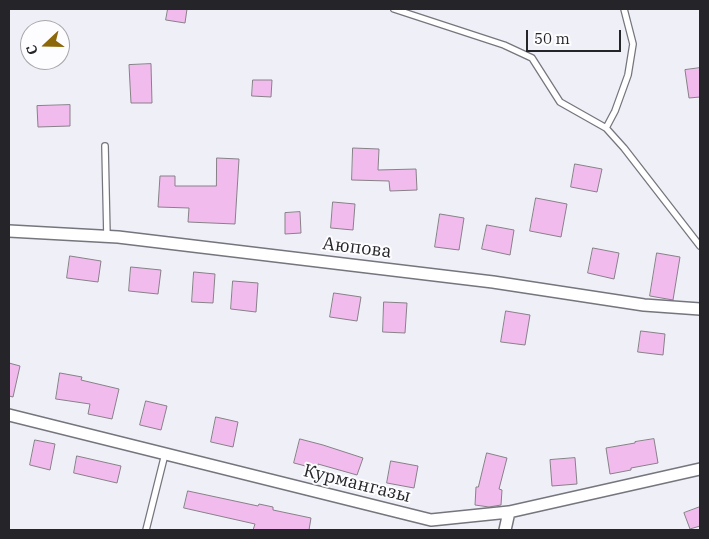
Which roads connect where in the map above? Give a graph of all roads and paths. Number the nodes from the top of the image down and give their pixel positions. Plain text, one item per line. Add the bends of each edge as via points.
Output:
1 (394, 9) edge
2 (624, 9) edge
3 (606, 128) junction
4 (105, 146) dead end
5 (9, 231) edge
6 (107, 237) junction
7 (700, 246) edge
8 (700, 309) edge
9 (9, 415) edge
10 (165, 454) junction
11 (700, 470) edge
12 (509, 512) junction
13 (146, 530) edge
14 (505, 530) edge

1 - 3 lane via 504,45 532,58 560,102
2 - 3 lane via 633,44 628,74
3 - 7 lane
4 - 6 lane
5 - 6 street, Аюпова
6 - 8 street, Аюпова via 493,282 644,305
9 - 10 street, Курмангазы
10 - 12 street, Курмангазы via 430,520
10 - 13 lane
11 - 12 street, Курмангазы
12 - 14 street

